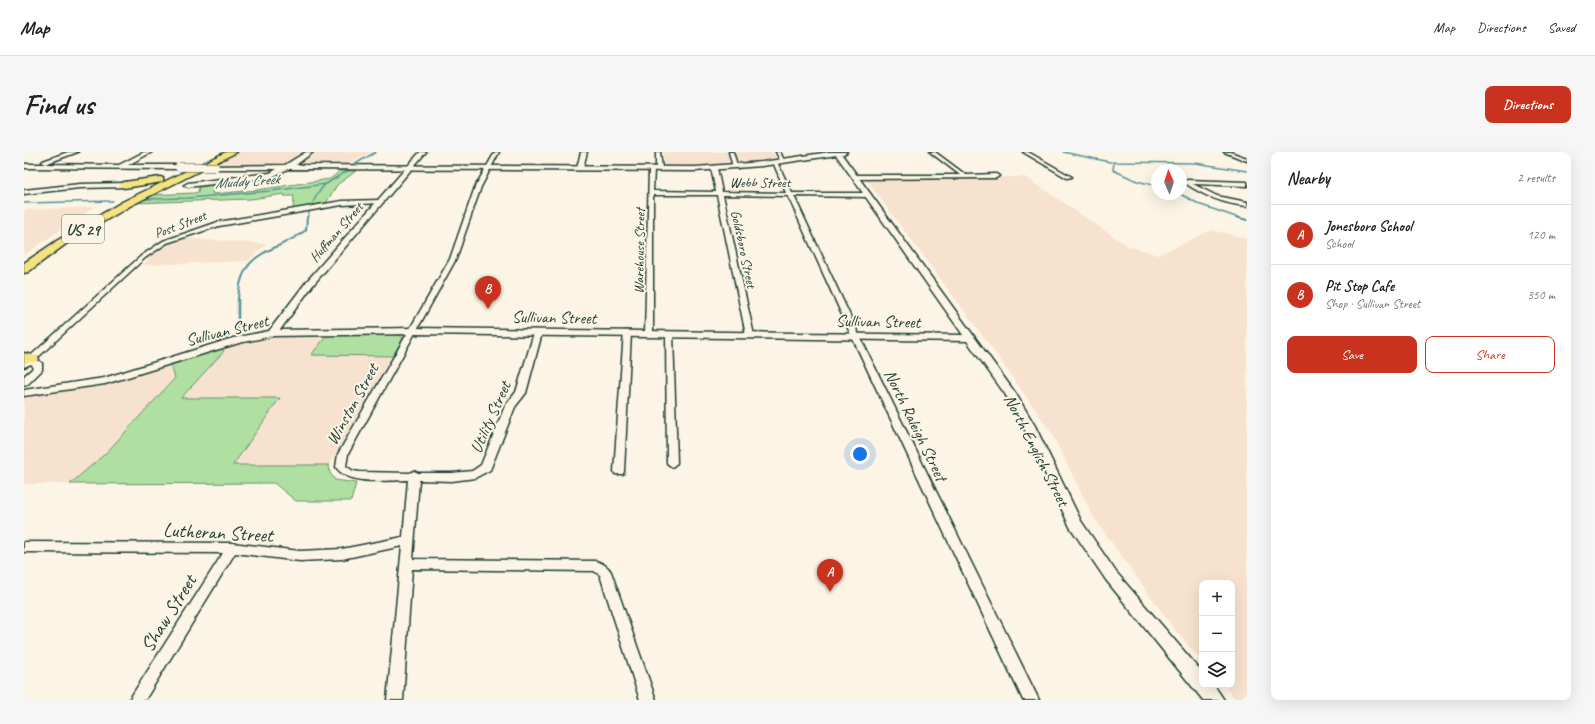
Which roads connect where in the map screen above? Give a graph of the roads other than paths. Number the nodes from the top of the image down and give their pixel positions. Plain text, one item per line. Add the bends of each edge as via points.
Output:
1 (149, 152) edge
2 (224, 152) edge
3 (233, 152) edge
4 (310, 152) edge
5 (423, 152) edge
6 (496, 152) edge
7 (584, 152) edge
8 (658, 152) edge
9 (731, 152) edge
10 (778, 152) edge
11 (839, 152) edge
12 (932, 152) edge
13 (1025, 152) edge
14 (1226, 152) edge
15 (72, 153) edge
16 (1247, 160) edge
17 (779, 162) junction
18 (50, 166) junction
19 (120, 166) junction
20 (25, 167) edge
21 (287, 167) junction
22 (305, 167) junction
23 (736, 167) junction
24 (410, 168) junction
25 (487, 168) junction
26 (580, 168) junction
27 (714, 168) junction
28 (655, 169) junction
29 (278, 173) junction
30 (965, 176) junction
31 (996, 176) dead end
32 (856, 177) junction
33 (1069, 177) dead end
34 (174, 178) junction
35 (1247, 184) edge
36 (124, 185) junction
37 (188, 185) junction
38 (24, 192) edge
39 (652, 193) junction
40 (140, 194) junction
41 (719, 194) junction
42 (789, 194) junction
43 (868, 195) junction
44 (378, 202) junction
45 (1247, 204) edge
46 (24, 258) edge
47 (24, 269) edge
48 (413, 331) junction
49 (272, 333) junction
50 (538, 333) junction
51 (627, 334) junction
52 (649, 334) junction
53 (669, 334) junction
54 (750, 335) junction
55 (856, 337) junction
56 (971, 338) junction
57 (26, 361) edge
58 (24, 382) edge
59 (24, 393) edge
60 (672, 464) dead end
61 (619, 471) dead end
62 (414, 475) junction
63 (408, 540) junction
64 (24, 547) edge
65 (232, 548) junction
66 (406, 564) junction
67 (1199, 681) edge
68 (1205, 688) edge
69 (137, 700) edge
70 (395, 700) edge
71 (648, 700) edge
72 (1031, 700) edge
73 (1215, 700) edge

1 - 19 main road
2 - 34 highway, US 29
3 - 34 highway, US 29
4 - 21 main road
5 - 24 street, Huffman Street
6 - 25 street, Winston Street
7 - 26 street
8 - 28 street, Warehouse Street
9 - 23 street
10 - 17 street, North Raleigh Street
11 - 17 main road
11 - 32 street, North English Street
12 - 30 street
13 - 33 street
14 - 16 street
15 - 18 main road
15 - 20 main road
17 - 23 main road
17 - 42 street, North Raleigh Street
18 - 19 main road
18 - 20 main road
19 - 21 main road, bridge
21 - 22 main road
21 - 29 main road
22 - 24 main road
22 - 29 main road
23 - 27 main road
24 - 25 main road
24 - 44 street, Huffman Street
25 - 26 main road
25 - 48 street, Winston Street via 453,259
26 - 28 main road
27 - 28 main road
27 - 41 street, Goldsboro Street
28 - 39 street, Warehouse Street
29 - 37 main road via 265,177
30 - 31 street
30 - 32 street
32 - 43 street, North English Street
34 - 36 highway
34 - 37 highway via 179,184
34 - 40 highway, US 29
35 - 45 street via 1187,182 1229,202
36 - 38 main road via 80,186
36 - 40 highway via 142,187
37 - 40 highway
39 - 41 street, Webb Street
39 - 52 street, Warehouse Street
40 - 46 highway, US 29 via 68,230
40 - 47 highway, US 29
41 - 42 street, Webb Street
41 - 54 street, Goldsboro Street
42 - 43 street, Webb Street
42 - 55 street, North Raleigh Street
43 - 56 street, North English Street
44 - 49 street, Huffman Street
44 - 57 street, Post Street via 342,203 218,224 165,242 143,257
48 - 49 street, Sullivan Street
48 - 50 street, Sullivan Street
48 - 62 street, Winston Street via 343,454 341,467 350,475
49 - 59 street, Sullivan Street via 238,340 105,382
50 - 51 street, Sullivan Street
50 - 62 street, Utility Street via 521,393 510,406 486,467 475,474 452,477
51 - 52 street, Sullivan Street
51 - 61 street
52 - 53 street, Sullivan Street
53 - 54 street, Sullivan Street
53 - 60 street
54 - 55 street, Sullivan Street
55 - 56 street, Sullivan Street
55 - 72 street, North Raleigh Street
56 - 67 street, North English Street via 1029,426 1075,523 1111,576
57 - 58 street, Post Street via 38,365
62 - 63 street
63 - 65 street, Lutheran Street via 342,554 300,556
63 - 66 street
64 - 65 street, Lutheran Street
65 - 69 street, Shaw Street
66 - 70 street
66 - 71 street via 596,566 605,572
68 - 73 street, North English Street

